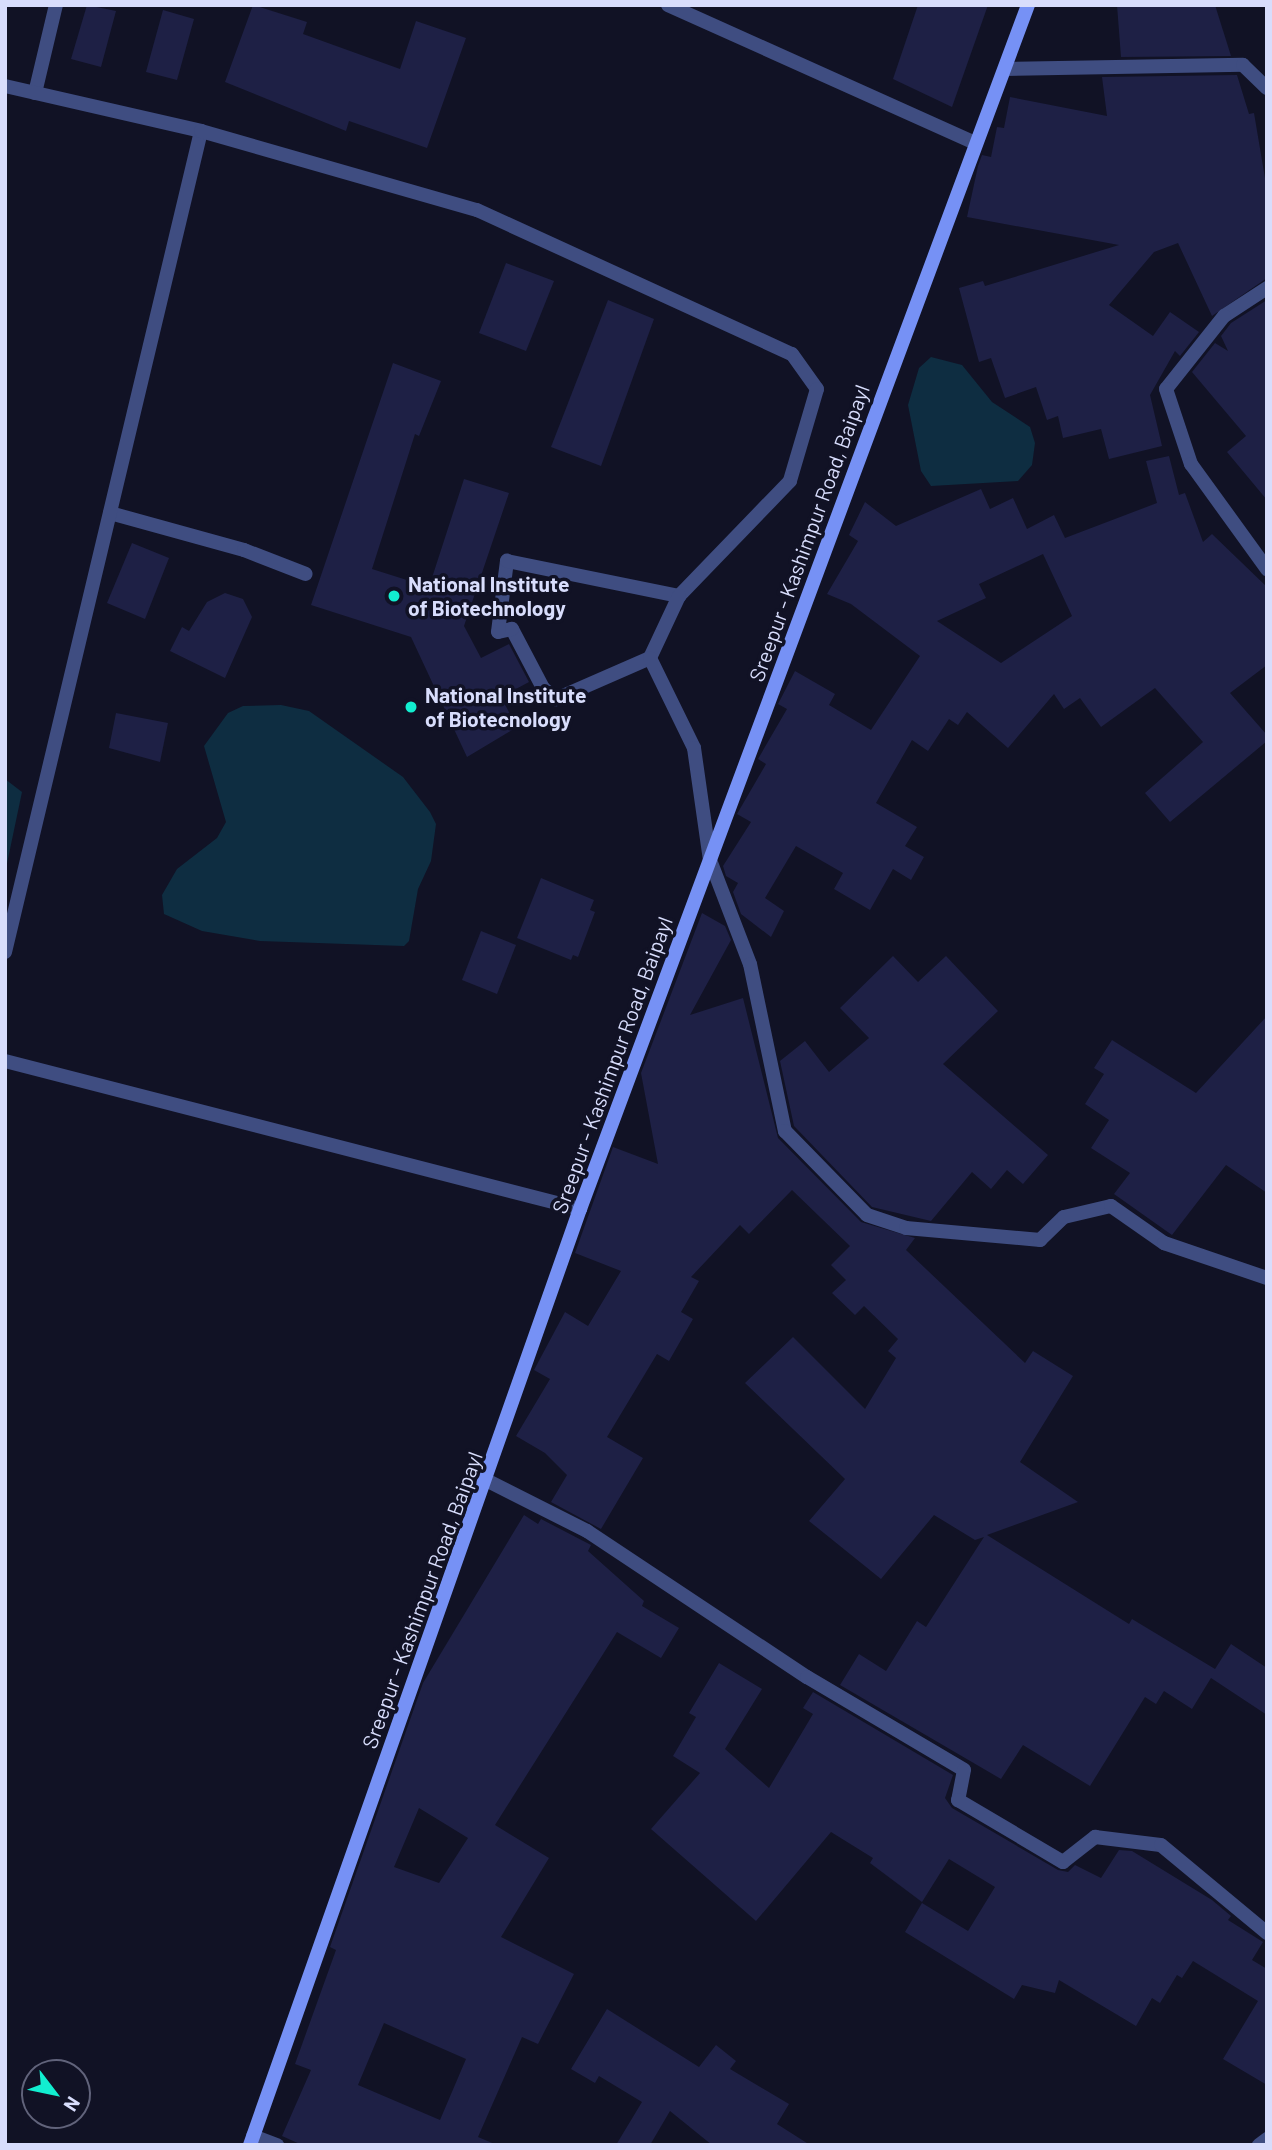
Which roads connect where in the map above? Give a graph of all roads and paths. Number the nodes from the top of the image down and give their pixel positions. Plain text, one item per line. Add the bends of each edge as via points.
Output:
1 (56, 5) edge
2 (668, 5) edge
3 (1028, 5) edge
4 (1005, 69) junction
5 (5, 86) edge
6 (1267, 88) edge
7 (34, 93) junction
8 (201, 131) junction
9 (975, 143) junction
10 (1267, 288) edge
11 (110, 513) junction
12 (1267, 569) edge
13 (306, 573) dead end
14 (679, 596) junction
15 (650, 658) junction
16 (710, 860) junction
17 (5, 952) edge
18 (5, 1061) edge
19 (580, 1209) junction
20 (1267, 1278) edge
21 (488, 1481) junction
22 (1267, 1933) edge
23 (1267, 2139) edge
24 (251, 2140) edge
25 (277, 2145) edge
26 (1259, 2145) edge

1 - 7 street
2 - 9 street
3 - 4 street, Sreepur - Kashimpur Road, Baipayl
4 - 6 street via 1243,65
4 - 9 street, Sreepur - Kashimpur Road, Baipayl
5 - 7 street
7 - 8 street
8 - 11 street
8 - 14 street via 477,210 792,354 817,389 790,481
9 - 16 street, Sreepur - Kashimpur Road, Baipayl
10 - 12 street via 1224,316 1166,389 1191,464
11 - 13 street via 244,550
11 - 17 street
14 - 15 street
14 - 15 street via 508,561 498,632 513,629 543,688 556,699
15 - 16 street via 694,748
16 - 19 street, Sreepur - Kashimpur Road, Baipayl
16 - 20 street via 750,964 785,1131 867,1215 949,1235 1040,1240 1064,1217 1111,1206 1164,1244
18 - 19 street
19 - 21 street, Sreepur - Kashimpur Road, Baipayl
21 - 22 street via 587,1531 807,1677 964,1770 958,1800 1063,1862 1095,1837 1161,1845
21 - 24 street, Sreepur - Kashimpur Road, Baipayl
23 - 26 street
24 - 25 street

